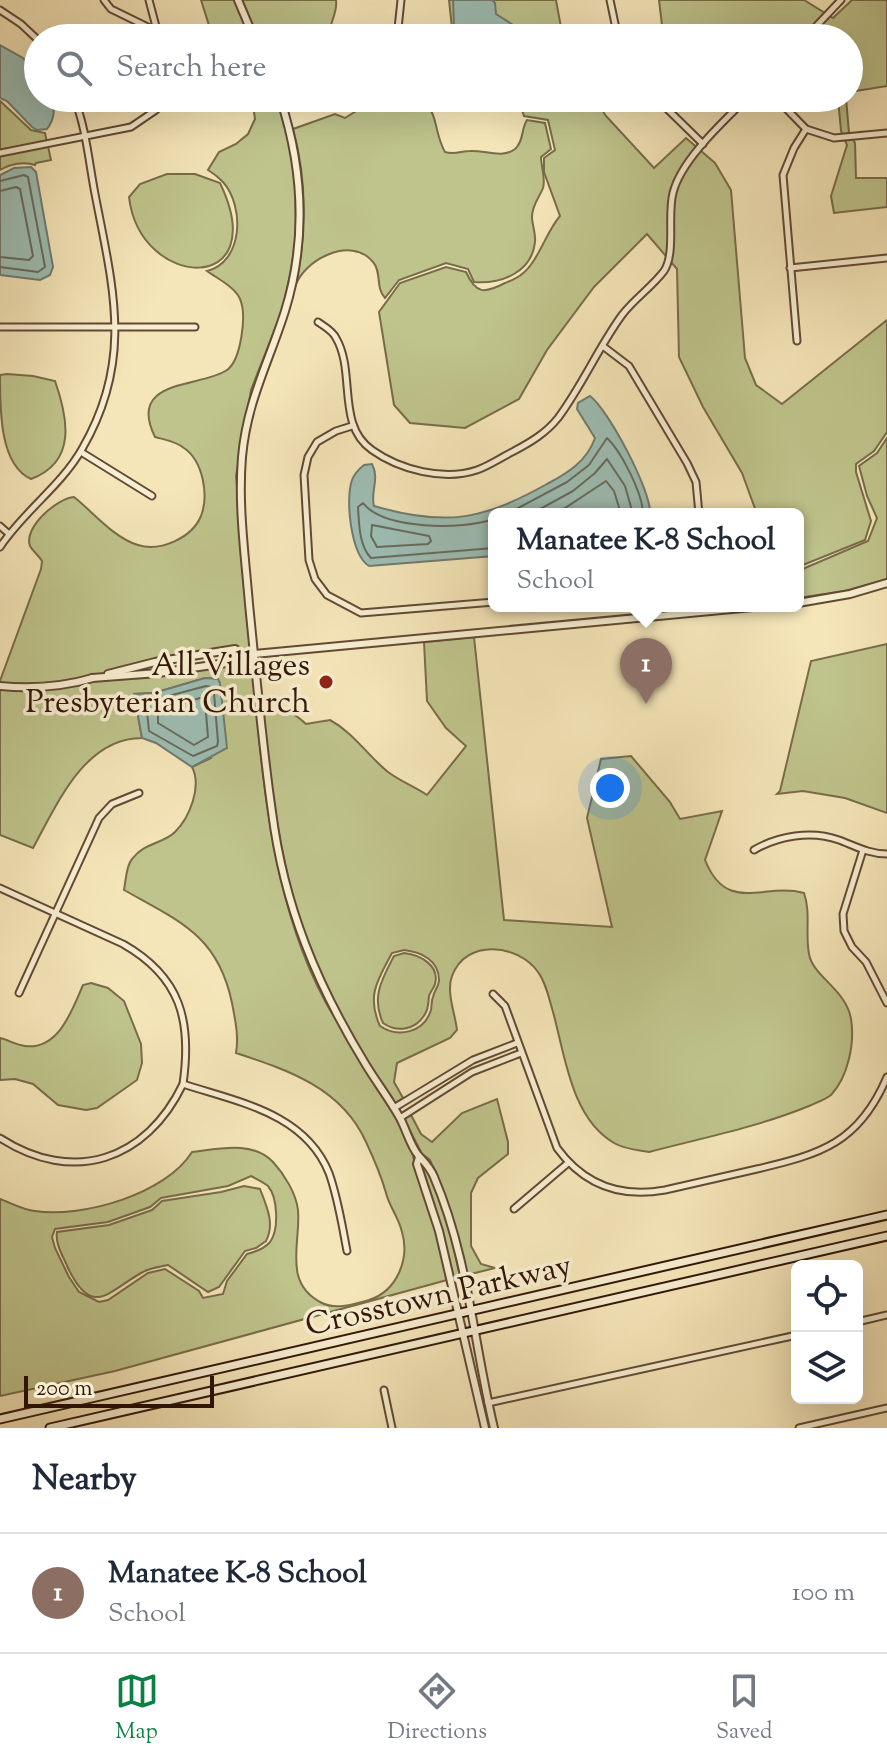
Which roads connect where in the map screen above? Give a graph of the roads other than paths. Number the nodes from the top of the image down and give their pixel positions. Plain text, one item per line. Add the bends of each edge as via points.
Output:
1 (104, 0) edge
2 (149, 0) edge
3 (238, 0) edge
4 (401, 0) edge
5 (610, 0) edge
6 (841, 0) edge
7 (0, 10) edge
8 (142, 24) edge
9 (154, 24) edge
10 (248, 24) edge
11 (398, 24) edge
12 (615, 24) edge
13 (818, 24) edge
14 (24, 27) edge
15 (78, 112) edge
16 (154, 112) edge
17 (284, 112) edge
18 (670, 112) edge
19 (734, 112) edge
20 (790, 112) edge
21 (806, 129) junction
22 (887, 133) edge
23 (84, 137) junction
24 (703, 144) junction
25 (0, 153) edge
26 (887, 258) edge
27 (790, 268) junction
28 (318, 322) dead end
29 (0, 327) edge
30 (117, 327) junction
31 (195, 327) dead end
32 (797, 341) dead end
33 (604, 347) junction
34 (352, 426) junction
35 (81, 452) junction
36 (152, 496) dead end
37 (698, 508) edge
38 (0, 526) edge
39 (9, 534) junction
40 (0, 547) edge
41 (887, 583) edge
42 (488, 602) edge
43 (804, 602) edge
44 (701, 612) edge
45 (254, 654) junction
46 (244, 655) junction
47 (166, 660) junction
48 (168, 671) junction
49 (92, 678) junction
50 (0, 686) edge
51 (139, 793) dead end
52 (754, 850) dead end
53 (863, 850) junction
54 (887, 854) edge
55 (0, 888) edge
56 (57, 914) junction
57 (19, 993) dead end
58 (493, 994) dead end
59 (887, 1003) edge
60 (517, 1043) junction
61 (521, 1053) junction
62 (887, 1077) edge
63 (183, 1084) junction
64 (878, 1100) junction
65 (887, 1105) edge
66 (394, 1108) junction
67 (400, 1118) junction
68 (0, 1138) edge
69 (419, 1157) junction
70 (568, 1163) junction
71 (514, 1209) dead end
72 (887, 1215) edge
73 (887, 1236) edge
74 (347, 1251) dead end
75 (471, 1311) junction
76 (457, 1314) junction
77 (887, 1315) edge
78 (863, 1321) edge
79 (474, 1332) junction
80 (462, 1335) junction
81 (791, 1336) edge
82 (384, 1390) dead end
83 (488, 1403) junction
84 (887, 1408) edge
85 (0, 1419) edge
86 (50, 1428) edge
87 (391, 1428) edge
88 (485, 1428) edge
89 (494, 1428) edge
90 (799, 1428) edge

1 - 8 street
2 - 9 street
3 - 10 street
4 - 11 street
5 - 12 street
6 - 13 street
7 - 14 street
15 - 23 street
16 - 23 street via 140,123
17 - 45 street via 298,170 300,235 285,312 254,391 242,458 241,512
18 - 24 street
19 - 24 street
20 - 21 street
21 - 22 street via 834,138
21 - 27 street via 783,175
23 - 25 street
23 - 30 street
24 - 33 street via 674,189 665,269 622,316
26 - 27 street
27 - 32 street
28 - 34 street via 335,335 344,356
29 - 30 street
30 - 31 street
30 - 35 street via 111,381
33 - 34 street via 557,419 536,440 477,470 454,474 392,462 369,448
33 - 37 street via 629,366 687,463 696,482
34 - 42 street via 317,442 304,475 309,560 327,595 361,613
35 - 36 street
35 - 39 street
38 - 39 street
39 - 40 street
41 - 43 street
44 - 45 street
45 - 46 street
45 - 66 street via 272,817 291,906 326,997
46 - 47 street via 235,649
46 - 48 street via 233,662
47 - 48 street
47 - 49 street
48 - 49 street
49 - 50 street via 67,685
51 - 56 street via 103,812
52 - 53 street via 770,841 805,835
53 - 54 street
53 - 59 street via 843,914 844,931
55 - 56 street
56 - 57 street
56 - 63 street via 142,955 168,982 186,1028
58 - 60 street via 505,1006
60 - 61 street
60 - 66 street via 473,1060
61 - 67 street via 472,1072
61 - 70 street via 546,1123
62 - 64 street
63 - 68 street via 152,1131 137,1144 101,1159 49,1160
63 - 74 street via 267,1112 307,1139 328,1172
64 - 65 street
64 - 70 street via 851,1132 809,1157 665,1190 613,1190
66 - 67 street
67 - 69 street
69 - 75 street via 427,1161 445,1206
69 - 76 street
70 - 71 street
72 - 75 main road, Crosstown Parkway
73 - 79 main road, Crosstown Parkway
75 - 76 main road, Crosstown Parkway
75 - 79 street
76 - 80 street
76 - 85 main road, Crosstown Parkway
77 - 78 street
79 - 80 main road, Crosstown Parkway
79 - 83 street
80 - 86 main road, Crosstown Parkway
80 - 88 street
81 - 83 street
82 - 87 street
83 - 89 street
84 - 90 street

